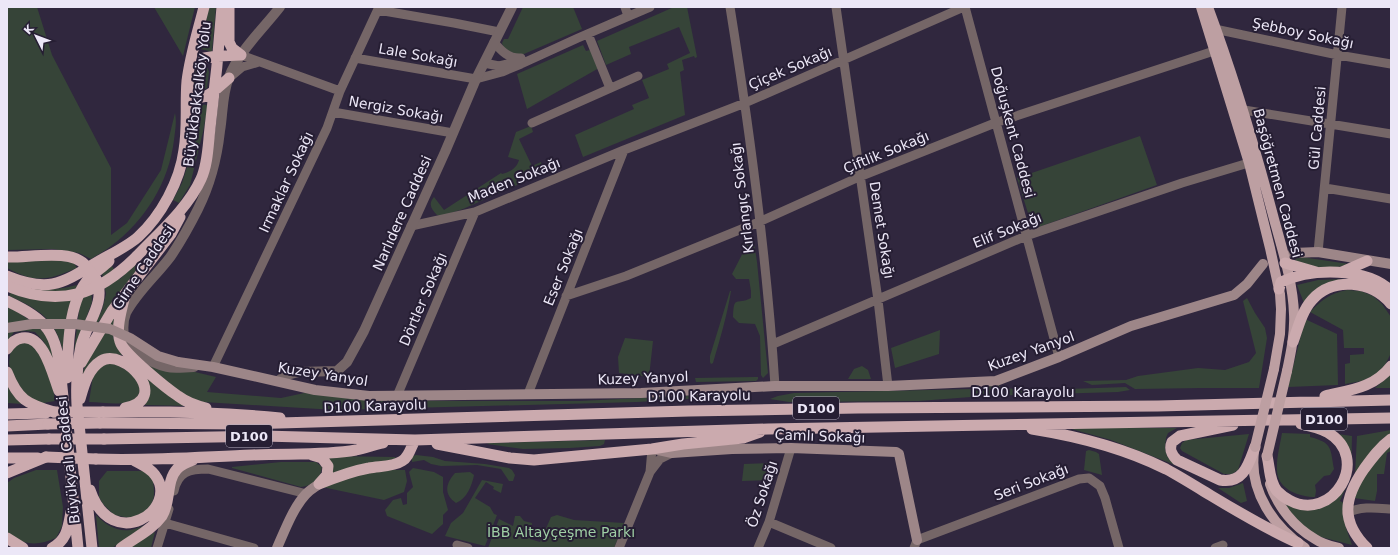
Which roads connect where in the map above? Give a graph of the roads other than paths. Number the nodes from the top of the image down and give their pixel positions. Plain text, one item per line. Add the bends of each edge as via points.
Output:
1 (204, 7) edge
2 (222, 7) edge
3 (229, 7) edge
4 (280, 7) edge
5 (512, 7) edge
6 (625, 7) edge
7 (650, 7) edge
8 (730, 7) edge
9 (836, 7) edge
10 (965, 7) edge
11 (1201, 7) edge
12 (1208, 7) edge
13 (1342, 7) edge
14 (378, 8) edge
15 (628, 16) junction
16 (1212, 29) junction
17 (499, 32) junction
18 (588, 34) junction
19 (494, 42) junction
20 (1219, 49) junction
21 (241, 55) junction
22 (1338, 55) junction
23 (355, 58) junction
24 (533, 58) junction
25 (844, 60) junction
26 (218, 61) junction
27 (259, 62) junction
28 (484, 63) junction
29 (1391, 64) edge
30 (190, 66) junction
31 (638, 76) dead end
32 (229, 78) junction
33 (476, 80) junction
34 (187, 81) junction
35 (610, 88) junction
36 (215, 90) junction
37 (340, 91) junction
38 (745, 103) junction
39 (1244, 110) junction
40 (333, 112) junction
41 (532, 123) dead end
42 (995, 123) junction
43 (1331, 124) junction
44 (453, 133) junction
45 (1391, 134) edge
46 (624, 150) junction
47 (1254, 162) junction
48 (859, 177) junction
49 (1325, 188) junction
50 (193, 192) junction
51 (1391, 199) edge
52 (475, 212) junction
53 (760, 222) junction
54 (411, 226) junction
55 (1026, 236) junction
56 (137, 237) junction
57 (1318, 252) junction
58 (1292, 253) dead end
59 (7, 257) edge
60 (1367, 260) junction
61 (1285, 263) junction
62 (1263, 264) dead end
63 (1391, 264) edge
64 (1341, 272) junction
65 (1319, 273) junction
66 (7, 276) edge
67 (1289, 279) junction
68 (7, 286) edge
69 (1279, 289) junction
70 (1391, 291) edge
71 (124, 296) junction
72 (566, 296) junction
73 (878, 300) junction
74 (7, 301) edge
75 (1391, 304) edge
76 (7, 328) edge
77 (1292, 342) junction
78 (772, 344) junction
79 (7, 349) edge
80 (1059, 357) junction
81 (1391, 366) edge
82 (213, 367) junction
83 (78, 368) junction
84 (7, 372) edge
85 (278, 381) junction
86 (775, 386) junction
87 (888, 386) junction
88 (528, 394) junction
89 (396, 396) junction
90 (1391, 400) edge
91 (1307, 401) junction
92 (64, 405) junction
93 (77, 407) junction
94 (54, 412) junction
95 (103, 412) junction
96 (235, 413) junction
97 (7, 414) edge
98 (1391, 418) edge
99 (1258, 420) junction
100 (1284, 420) junction
101 (325, 422) junction
102 (1006, 424) junction
103 (7, 426) edge
104 (768, 429) junction
105 (1391, 439) edge
106 (7, 440) edge
107 (395, 440) junction
108 (414, 440) junction
109 (1255, 447) junction
110 (791, 448) junction
111 (652, 449) junction
112 (672, 453) junction
113 (309, 454) junction
114 (1267, 456) junction
115 (7, 458) edge
116 (46, 458) junction
117 (195, 458) junction
118 (134, 460) junction
119 (85, 472) junction
120 (650, 472) junction
121 (7, 473) edge
122 (319, 484) junction
123 (307, 494) junction
124 (74, 496) junction
125 (1391, 509) edge
126 (1347, 513) junction
127 (769, 522) junction
128 (165, 523) junction
129 (7, 538) edge
130 (234, 545) edge
131 (457, 545) dead end
132 (918, 546) edge
133 (1302, 546) edge
134 (23, 548) edge
135 (52, 548) edge
136 (78, 548) edge
137 (92, 548) edge
138 (121, 548) edge
139 (157, 548) edge
140 (254, 548) edge
141 (277, 548) edge
142 (468, 548) edge
143 (619, 548) edge
144 (758, 548) edge
145 (831, 548) edge
146 (1119, 548) edge
147 (1339, 548) edge
148 (1367, 548) edge

1 - 30 highway, Büyükbakkalköy Yolu
2 - 26 highway, Büyükbakkalköy Yolu
3 - 21 highway via 229,42
4 - 21 street, Girne Caddesi
5 - 17 street, Narlıdere Caddesi
6 - 15 street
7 - 15 street
8 - 38 street, Kırlangıç Sokağı
9 - 25 street, Demet Sokağı
10 - 25 street, Çiçek Sokağı
10 - 42 street, Doğuşkent Caddesi
11 - 16 main road, Başöğretmen Caddesi
12 - 16 main road, Başöğretmen Caddesi
13 - 22 street, Gül Caddesi
14 - 17 street
14 - 23 street, Irmaklar Sokağı
15 - 18 street
16 - 20 main road, Başöğretmen Caddesi
16 - 22 street, Şebboy Sokağı
17 - 19 street, Narlıdere Caddesi
18 - 24 street
18 - 35 street
19 - 24 street via 510,57
19 - 28 street, Narlıdere Caddesi
20 - 39 main road, Başöğretmen Caddesi
20 - 42 street, Çiftlik Sokağı
20 - 47 main road, Başöğretmen Caddesi
21 - 26 highway
21 - 27 street
21 - 32 street, Girne Caddesi
22 - 29 street, Şebboy Sokağı
22 - 43 street, Gül Caddesi
23 - 33 street, Lale Sokağı
23 - 37 street, Irmaklar Sokağı
24 - 28 street via 499,66
24 - 33 street
25 - 38 street, Çiçek Sokağı
25 - 48 street, Demet Sokağı
26 - 30 highway via 204,58
26 - 36 highway, Büyükbakkalköy Yolu
27 - 32 street via 242,67
27 - 37 street
28 - 33 street, Narlıdere Caddesi
30 - 34 highway
31 - 35 street
32 - 36 highway
32 - 82 street, Girne Caddesi via 213,171 207,189 171,256 129,308 124,319 124,338 130,346 152,362 168,367
33 - 44 street, Narlıdere Caddesi
34 - 36 highway via 192,94 198,97 210,95
34 - 56 highway via 185,138 177,178 166,201
35 - 41 street
36 - 50 highway, Büyükbakkalköy Yolu via 206,159 201,178
37 - 40 street, Irmaklar Sokağı
38 - 46 street, Çiçek Sokağı
38 - 53 street, Kırlangıç Sokağı
39 - 43 street
39 - 47 main road, Başöğretmen Caddesi
40 - 44 street, Nergiz Sokağı
40 - 82 street, Irmaklar Sokağı
42 - 48 street, Çiftlik Sokağı
42 - 55 street, Doğuşkent Caddesi
43 - 45 street
43 - 49 street, Gül Caddesi
44 - 54 street, Narlıdere Caddesi
46 - 52 street, Maden Sokağı
46 - 72 street, Eser Sokağı
47 - 55 street, Elif Sokağı via 1182,183
47 - 61 main road, Başöğretmen Caddesi
47 - 69 main road, Başöğretmen Caddesi
48 - 53 street, Çiftlik Sokağı
48 - 73 street, Demet Sokağı
49 - 51 street
49 - 57 street, Gül Caddesi
50 - 68 highway, Büyükbakkalköy Yolu, bridge via 137,256 111,279 95,288 83,293 48,297 24,293
50 - 71 highway via 170,234
52 - 54 street, Maden Sokağı
52 - 89 street, Dörtler Sokağı
53 - 72 street, Çiftlik Sokağı via 626,276
53 - 78 street, Kırlangıç Sokağı
54 - 85 street, Narlıdere Caddesi via 364,331 347,362 337,371 299,372
55 - 73 street, Elif Sokağı
55 - 80 street, Doğuşkent Caddesi
56 - 66 highway via 63,282 33,284
56 - 92 highway via 88,279 78,299 71,325
57 - 58 main road
57 - 60 main road
59 - 83 highway, Büyükyalı Caddesi, bridge via 74,257 86,266 96,279 100,291 99,299 81,345
60 - 63 main road
60 - 64 highway
61 - 65 highway
61 - 67 main road, Başöğretmen Caddesi
62 - 80 main road, Kuzey Yanyol via 1234,295 1134,325
64 - 65 highway
64 - 70 highway via 1366,276
65 - 67 highway
67 - 69 highway via 1282,282
67 - 77 main road, Başöğretmen Caddesi via 1294,314
69 - 109 main road, Başöğretmen Caddesi, bridge via 1280,334
71 - 83 highway via 105,322
71 - 96 highway via 118,327 121,344 125,350 184,400 203,408
72 - 88 street, Eser Sokağı
73 - 78 street, Elif Sokağı
73 - 87 street, Demet Sokağı
74 - 92 highway via 39,320 52,335 59,356
75 - 77 highway via 1380,294 1363,286 1342,284 1331,287 1311,301
76 - 82 main road, Kuzey Yanyol, bridge via 32,324 75,324 110,329 158,356
77 - 114 main road, Başöğretmen Caddesi, bridge
78 - 86 street, Kırlangıç Sokağı
79 - 92 highway via 20,338 33,340 39,344
80 - 87 main road, Kuzey Yanyol via 996,381
81 - 91 highway via 1372,383
82 - 85 main road, Kuzey Yanyol
83 - 93 highway, Büyükyalı Caddesi
84 - 94 highway via 23,399 34,406
85 - 89 main road, Kuzey Yanyol via 315,390
86 - 87 main road, Kuzey Yanyol
86 - 88 main road, Kuzey Yanyol via 641,393
88 - 89 main road, Kuzey Yanyol
90 - 91 highway, D100 Karayolu / D100
91 - 101 highway, D100 Karayolu / D100 via 1251,405 675,411
92 - 124 highway, Büyükyalı Caddesi
93 - 95 highway via 87,378 95,366 107,359 118,360 140,376 145,385 145,395 143,400 134,406
93 - 119 highway, Büyükyalı Caddesi
94 - 95 highway, bridge
94 - 97 highway
95 - 96 highway
96 - 101 highway
98 - 100 highway, D100
99 - 100 highway, D100
99 - 102 highway, D100
99 - 109 highway via 1180,436 1172,442 1170,451 1177,460 1226,481 1240,476 1248,465
100 - 114 highway via 1331,435 1344,450 1347,460 1345,478 1334,495 1325,501 1300,505 1277,491 1271,478
101 - 103 highway, D100 Karayolu / D100, bridge
102 - 104 highway, D100
102 - 133 highway via 1066,434 1153,463
104 - 108 highway, D100
104 - 111 highway via 744,438
105 - 126 highway via 1373,457 1354,485
106 - 107 highway, D100, bridge via 264,436
107 - 108 highway, D100
107 - 113 highway via 356,450
108 - 111 highway via 534,460
108 - 122 highway via 408,454 398,463 346,473
109 - 133 main road, Başöğretmen Caddesi via 1253,459 1263,501 1277,523
110 - 112 main road, Çamlı Sokağı via 732,448
110 - 127 street, Öz Sokağı
110 - 132 main road, Çamlı Sokağı via 898,453
111 - 112 main road, Çamlı Sokağı
111 - 120 street
112 - 120 street via 660,459
113 - 117 highway
113 - 122 highway via 322,458 328,466 327,475
114 - 147 main road, Başöğretmen Caddesi via 1270,485 1288,516 1316,540
115 - 116 highway
116 - 118 highway, bridge
116 - 121 highway
117 - 118 highway
117 - 138 highway via 176,470 162,515
118 - 119 highway via 155,475 160,491 157,507 145,522 137,527 118,528 100,514 91,495
119 - 137 highway, Büyükyalı Caddesi
120 - 143 street
122 - 123 main road
123 - 128 street via 208,469 194,469 182,475 176,482
123 - 141 main road
124 - 135 highway via 68,531
124 - 136 highway, Büyükyalı Caddesi
125 - 126 street via 1366,508
126 - 148 highway via 1353,530
127 - 144 street, Öz Sokağı
127 - 145 street
128 - 130 street
128 - 139 street
129 - 134 highway
130 - 140 street
131 - 142 street
132 - 146 street, Seri Sokağı via 1079,478 1089,478 1100,486

